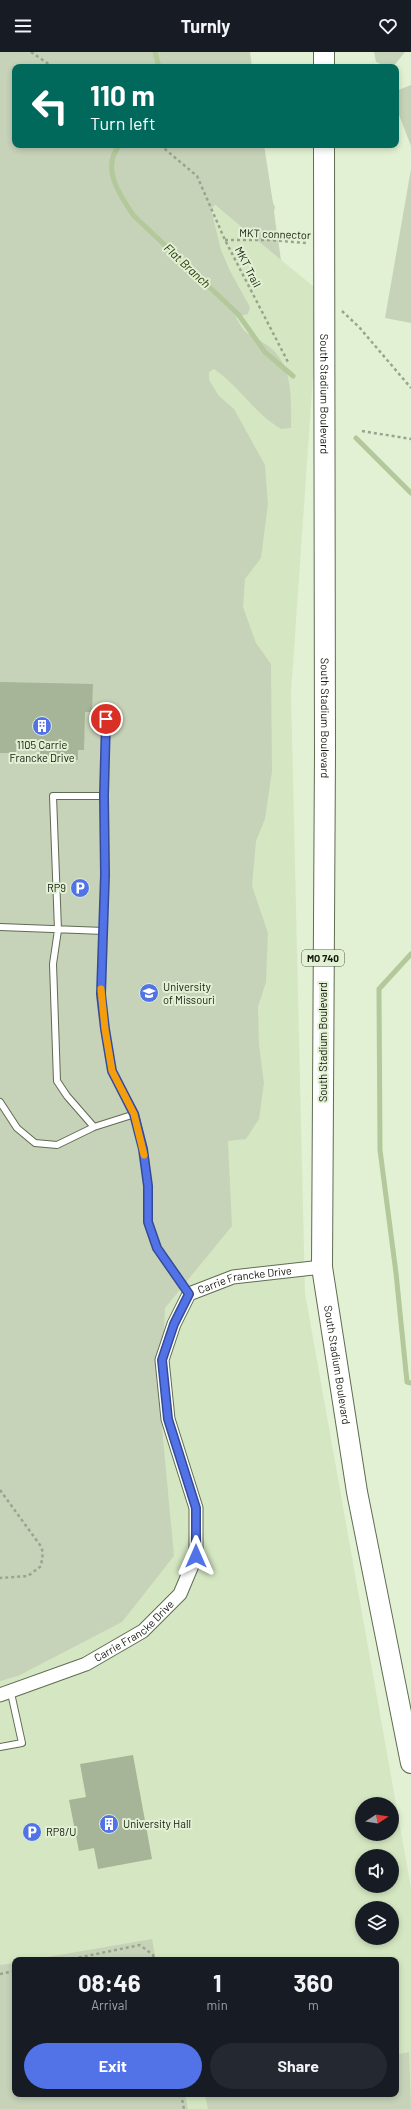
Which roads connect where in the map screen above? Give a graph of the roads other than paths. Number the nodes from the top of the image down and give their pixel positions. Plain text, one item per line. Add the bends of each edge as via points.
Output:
1 (324, 52) edge
2 (324, 64) edge
3 (324, 148) edge
4 (106, 719) dead end
5 (104, 796) junction
6 (0, 927) edge
7 (58, 930) junction
8 (104, 931) junction
9 (0, 1102) edge
10 (134, 1114) junction
11 (94, 1127) junction
12 (322, 1267) junction
13 (189, 1294) junction
14 (5, 1694) edge
15 (0, 1747) edge
16 (411, 1763) edge

1 - 2 main road
3 - 12 main road, South Stadium Boulevard / MO 740
4 - 5 lane
5 - 7 lane via 53,796
5 - 8 lane
6 - 7 lane
7 - 8 lane
7 - 11 lane via 53,964 57,1081
8 - 10 lane via 101,994 105,1029 112,1071
9 - 11 lane via 17,1128 35,1143 57,1144
10 - 11 lane
10 - 13 lane via 143,1149 148,1186 148,1222 157,1248
12 - 13 street, Carrie Francke Drive via 233,1277
12 - 16 main road, South Stadium Boulevard / MO 740 via 357,1492
13 - 14 street, Carrie Francke Drive via 174,1324 162,1360 168,1419 196,1508 196,1556 180,1594 143,1631 86,1664
14 - 15 lane via 22,1743

